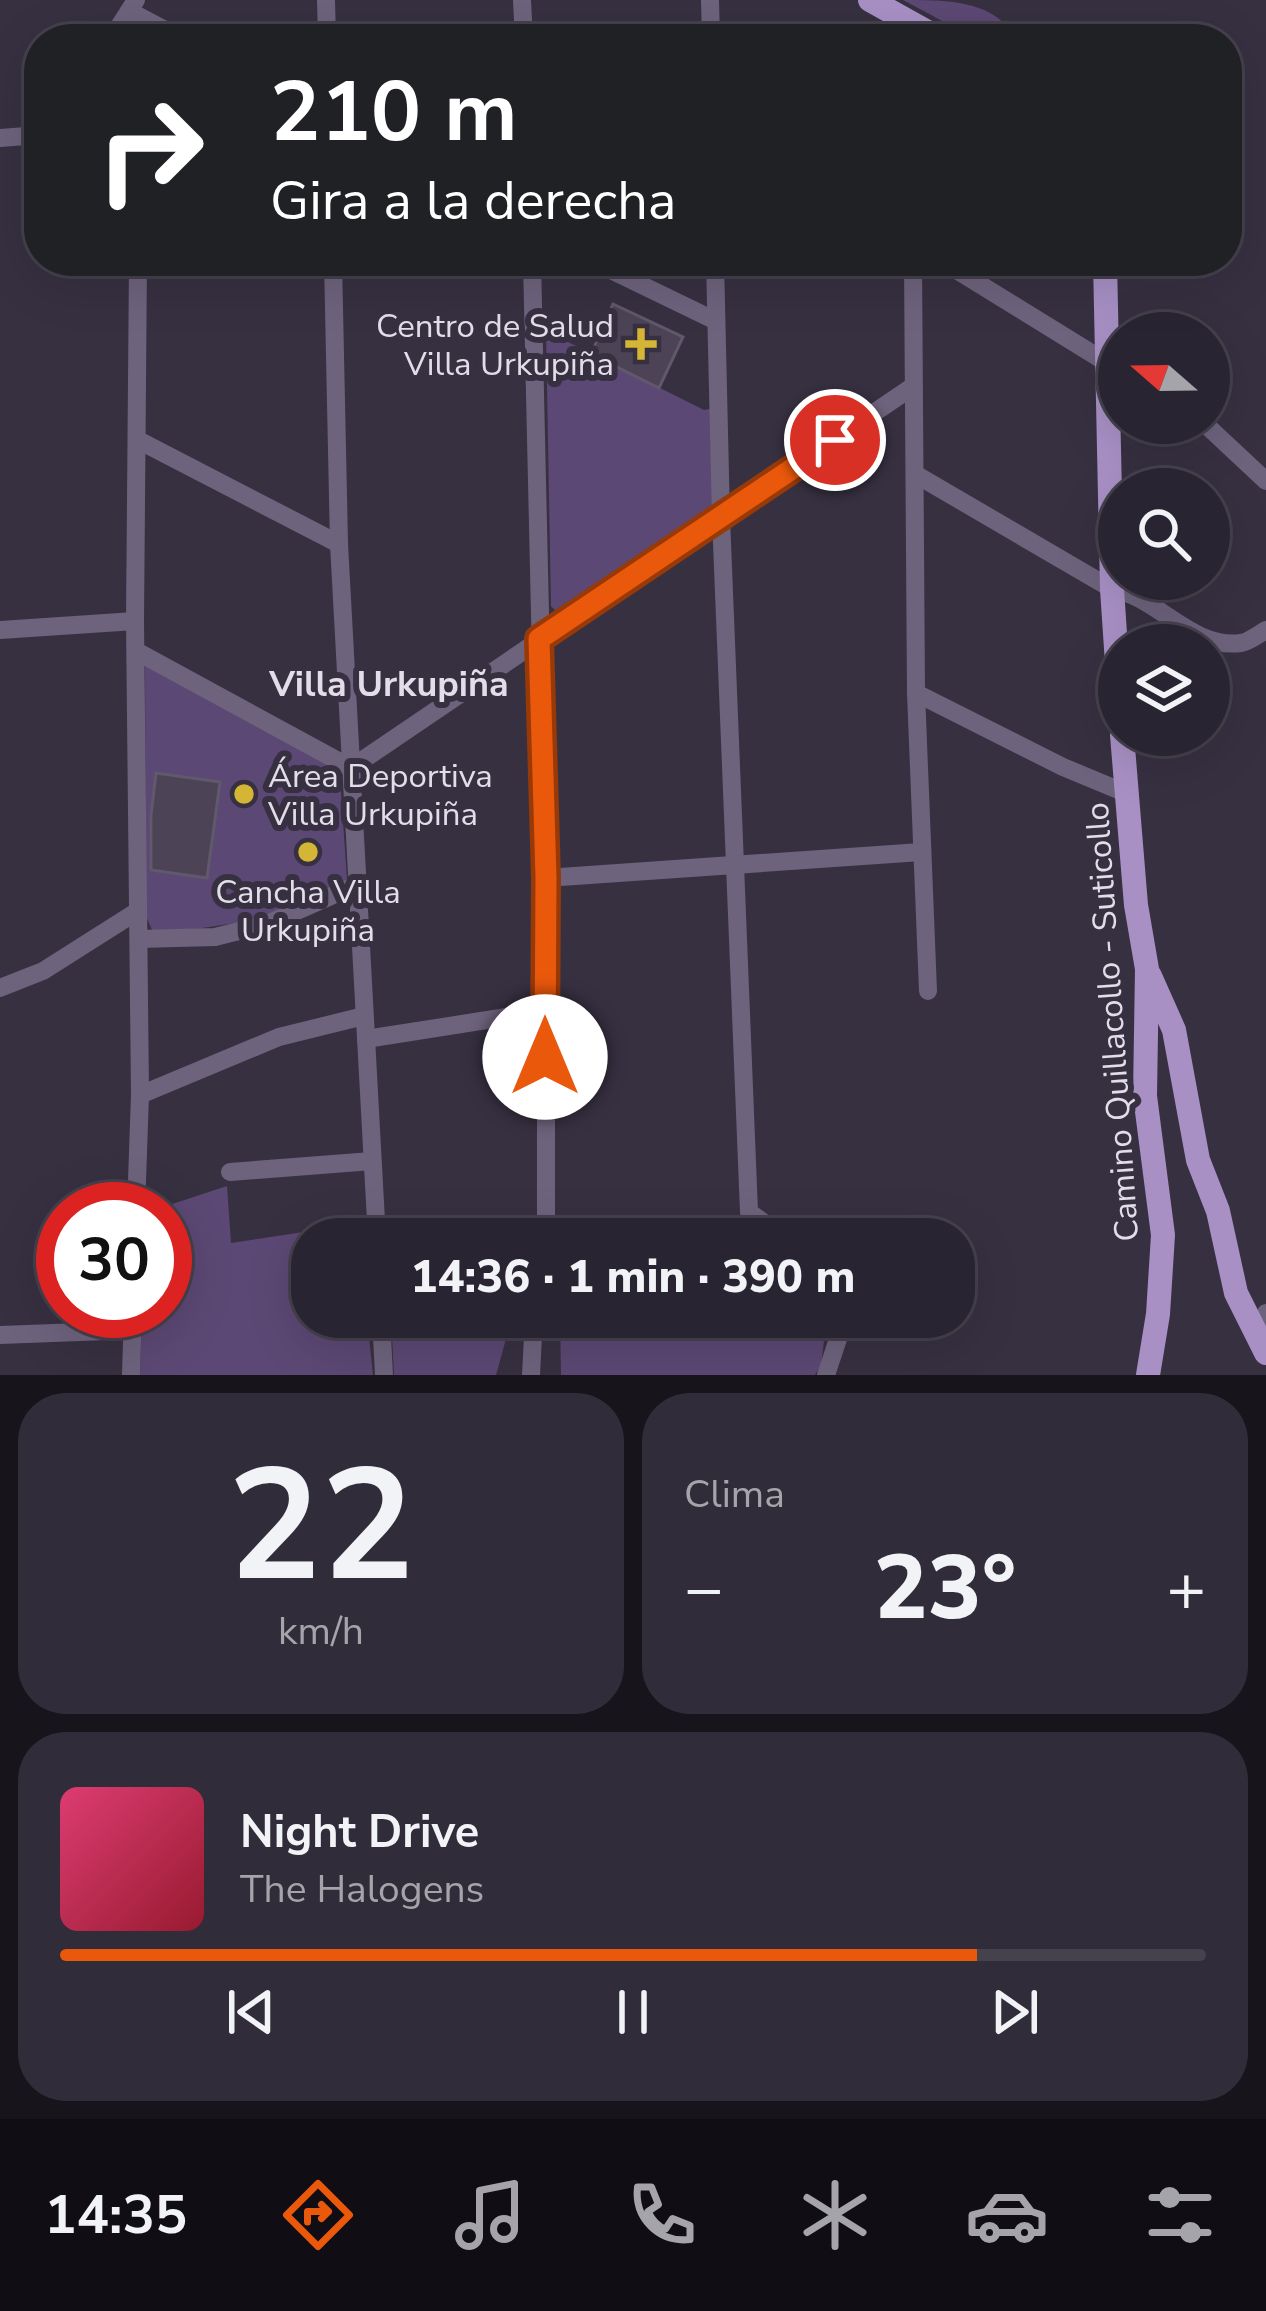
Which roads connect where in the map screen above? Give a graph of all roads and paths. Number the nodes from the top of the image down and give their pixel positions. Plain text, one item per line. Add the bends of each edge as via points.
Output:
1 (870, 0) edge
2 (132, 5) edge
3 (160, 24) edge
4 (898, 24) edge
5 (138, 276) edge
6 (333, 276) edge
7 (532, 276) edge
8 (623, 276) edge
9 (715, 276) edge
10 (913, 276) edge
11 (966, 276) edge
12 (1106, 276) edge
13 (1109, 312) edge
14 (716, 321) junction
15 (1098, 357) edge
16 (912, 387) junction
17 (138, 440) junction
18 (1226, 444) edge
19 (915, 474) junction
20 (1266, 481) edge
21 (721, 518) junction
22 (339, 544) junction
23 (1098, 581) edge
24 (1148, 600) edge
25 (135, 621) junction
26 (0, 629) edge
27 (1266, 630) edge
28 (539, 639) junction
29 (136, 651) junction
30 (916, 693) junction
31 (1124, 756) edge
32 (351, 768) junction
33 (1128, 794) junction
34 (921, 852) junction
35 (735, 866) junction
36 (546, 878) junction
37 (356, 885) junction
38 (136, 912) junction
39 (139, 939) junction
40 (1147, 969) junction
41 (0, 988) edge
42 (928, 991) dead end
43 (545, 1011) junction
44 (364, 1016) junction
45 (366, 1039) junction
46 (140, 1095) junction
47 (372, 1161) junction
48 (230, 1172) dead end
49 (137, 1182) edge
50 (376, 1218) edge
51 (547, 1218) edge
52 (757, 1218) edge
53 (1266, 1313) edge
54 (36, 1331) edge
55 (0, 1335) edge
56 (132, 1338) edge
57 (382, 1338) edge
58 (533, 1338) edge
59 (838, 1338) edge
60 (1263, 1349) edge
61 (131, 1375) edge
62 (384, 1375) edge
63 (531, 1375) edge
64 (826, 1375) edge
65 (1148, 1375) edge

1 - 4 main road
2 - 3 street
5 - 17 street
6 - 22 street
7 - 28 street
8 - 14 street
9 - 14 street
10 - 16 street
11 - 15 street
12 - 13 main road
14 - 21 street
16 - 19 street
16 - 21 street
17 - 22 street
17 - 25 street
18 - 20 street
19 - 23 street
19 - 30 street
21 - 28 street
21 - 35 street
22 - 32 street
24 - 27 street via 1204,638 1243,643
25 - 26 street
25 - 29 street
28 - 32 street
28 - 36 street
29 - 32 street
29 - 38 street
30 - 33 street
30 - 34 street
31 - 33 main road, Camino Quillacollo - Suticollo
32 - 37 street
33 - 40 main road, Camino Quillacollo - Suticollo
34 - 35 street
34 - 42 street
35 - 36 street
35 - 52 street via 749,1212
36 - 43 street
37 - 39 street via 215,937
37 - 44 street
38 - 39 street
38 - 41 street via 44,971
39 - 46 street
40 - 60 main road via 1174,1030 1198,1160 1236,1293
40 - 65 main road, Camino Quillacollo - Suticollo via 1145,1096 1162,1235
43 - 45 street
43 - 51 street
44 - 45 street
44 - 46 street via 279,1036
45 - 47 street
46 - 49 street
47 - 48 street
47 - 50 street
53 - 60 street
54 - 55 street
56 - 61 street
57 - 62 street
58 - 63 street
59 - 64 street

